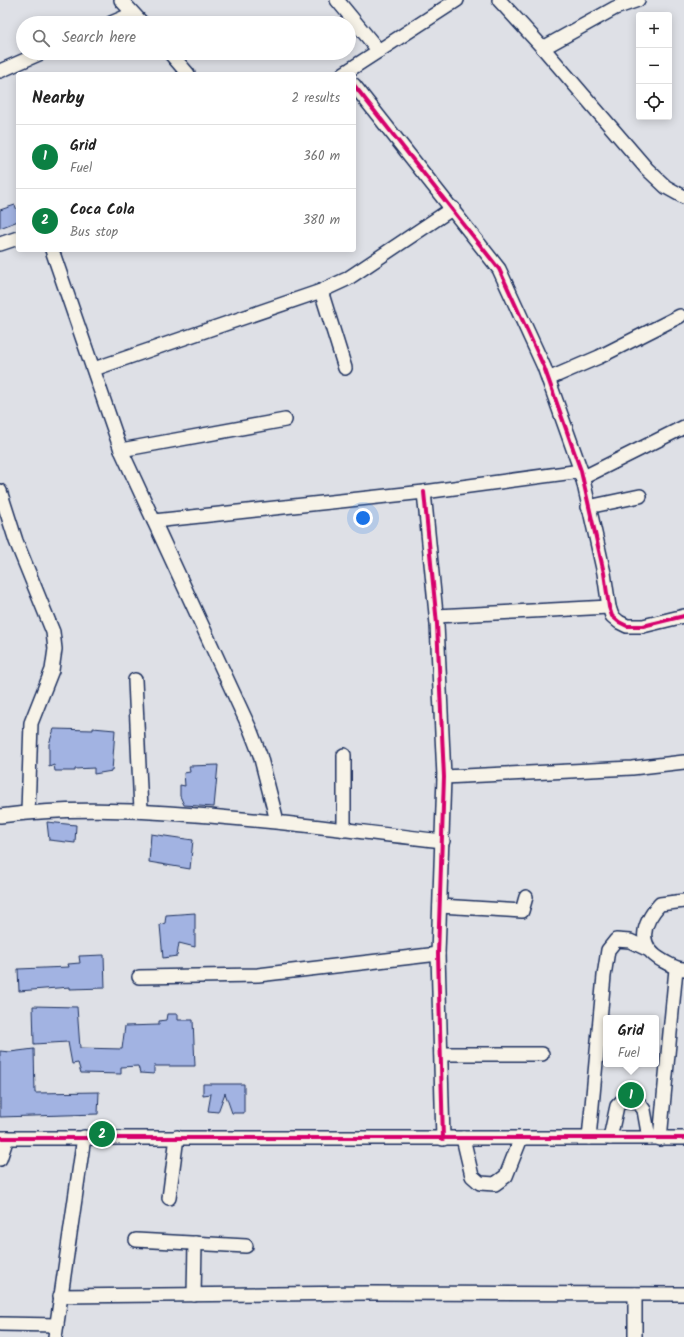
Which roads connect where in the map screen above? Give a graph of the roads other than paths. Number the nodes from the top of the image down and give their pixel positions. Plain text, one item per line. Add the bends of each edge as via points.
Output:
1 (121, 0) edge
2 (337, 0) edge
3 (457, 0) edge
4 (498, 0) edge
5 (638, 0) edge
6 (132, 14) joint
7 (127, 16) edge
8 (350, 16) edge
9 (356, 23) edge
10 (543, 48) junction
11 (379, 51) junction
12 (25, 60) edge
13 (176, 60) edge
14 (0, 71) edge
15 (186, 72) edge
16 (347, 72) edge
17 (356, 87) edge
18 (684, 197) edge
19 (453, 208) junction
20 (16, 239) edge
21 (0, 244) edge
22 (53, 252) edge
23 (321, 291) junction
24 (680, 316) dead end
25 (345, 368) dead end
26 (94, 370) junction
27 (548, 379) junction
28 (285, 420) dead end
29 (684, 427) edge
30 (121, 450) junction
31 (582, 475) junction
32 (0, 491) edge
33 (424, 492) junction
34 (640, 496) dead end
35 (588, 507) junction
36 (3, 510) edge
37 (154, 521) junction
38 (609, 607) junction
39 (436, 616) junction
40 (684, 616) edge
41 (135, 680) dead end
42 (344, 755) dead end
43 (684, 762) edge
44 (444, 777) junction
45 (141, 810) junction
46 (28, 812) junction
47 (0, 816) edge
48 (277, 821) junction
49 (344, 830) junction
50 (443, 841) junction
51 (526, 897) dead end
52 (684, 901) edge
53 (440, 906) junction
54 (647, 949) junction
55 (438, 954) junction
56 (680, 969) edge
57 (139, 977) dead end
58 (441, 1054) junction
59 (542, 1054) dead end
60 (84, 1137) junction
61 (177, 1137) junction
62 (4, 1138) edge
63 (463, 1138) junction
64 (520, 1138) junction
65 (589, 1138) junction
66 (610, 1138) junction
67 (684, 1138) edge
68 (442, 1139) junction
69 (654, 1139) junction
70 (0, 1159) edge
71 (169, 1198) dead end
72 (136, 1240) dead end
73 (195, 1243) junction
74 (246, 1246) dead end
75 (634, 1294) junction
76 (684, 1294) edge
77 (194, 1295) junction
78 (60, 1296) junction
79 (0, 1324) edge
80 (56, 1331) edge
81 (635, 1337) edge

1 - 6 street
2 - 8 street
3 - 11 street
4 - 10 street
5 - 10 street via 615,8
6 - 7 street
9 - 11 street
10 - 18 street via 647,169 666,187
11 - 16 street
12 - 14 street
13 - 15 street
17 - 19 street
19 - 23 street via 347,279
19 - 27 street via 499,269
20 - 21 street
22 - 26 street
23 - 25 street
23 - 26 street
24 - 27 street via 599,357
26 - 30 street
27 - 31 street
28 - 30 street
29 - 31 street
30 - 37 street
31 - 33 street
31 - 35 street
32 - 36 street
33 - 37 street
33 - 39 street
34 - 35 street
35 - 38 street via 604,573
36 - 46 street via 53,632 55,649 52,670 31,723
37 - 48 street via 250,729 260,755
38 - 39 street
38 - 40 street via 612,616 627,626 643,626
39 - 44 street
41 - 45 street
42 - 49 street
43 - 44 street via 632,768
44 - 50 street
45 - 46 street
45 - 48 street
46 - 47 street
48 - 49 street
49 - 50 street
50 - 53 street
51 - 53 street via 522,911
52 - 54 street via 660,904 649,916 644,933
53 - 55 street
54 - 56 street via 657,958
54 - 65 street via 630,941 616,940 608,950
55 - 57 street via 258,974
55 - 58 street
56 - 69 street
58 - 59 street
58 - 68 street
60 - 61 street
60 - 62 street
60 - 78 street
61 - 68 street
61 - 71 street
62 - 70 street
63 - 64 street
63 - 64 street via 472,1176 480,1183 495,1184 506,1176
63 - 68 street
64 - 65 street
65 - 66 street
66 - 69 street
66 - 69 street via 617,1106 622,1101 638,1103 644,1110
67 - 69 street
72 - 73 street
73 - 74 street
73 - 77 street
75 - 76 street
75 - 77 street
75 - 81 street
77 - 78 street
78 - 80 street
79 - 80 street

